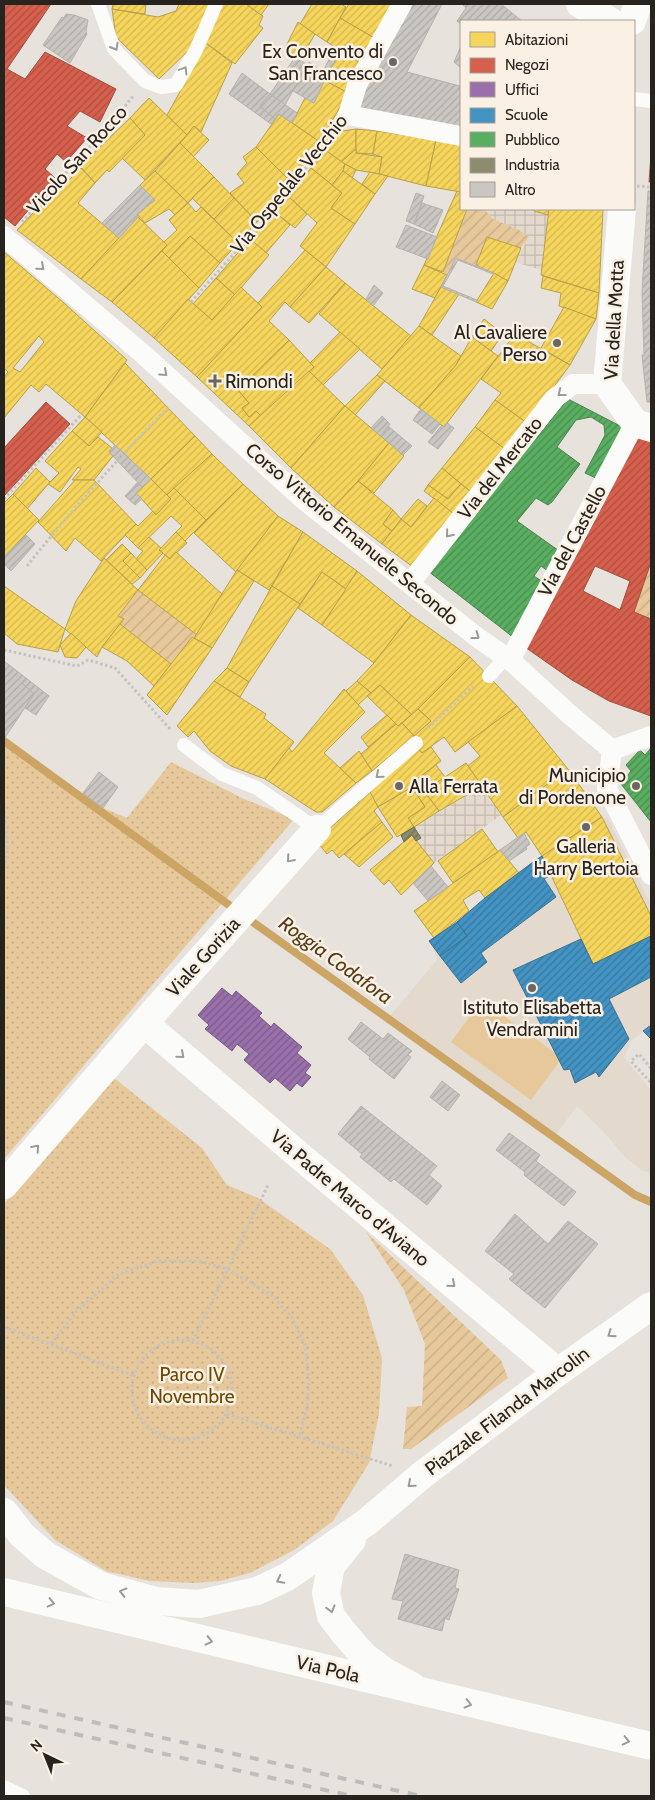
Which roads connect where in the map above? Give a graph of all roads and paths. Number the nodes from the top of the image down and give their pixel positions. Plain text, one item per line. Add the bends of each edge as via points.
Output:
1 (98, 4) edge
2 (216, 4) edge
3 (402, 4) edge
4 (580, 4) edge
5 (638, 4) edge
6 (608, 20) edge
7 (632, 20) edge
8 (145, 81) junction
9 (635, 99) edge
10 (651, 101) edge
11 (348, 115) junction
12 (460, 136) edge
13 (635, 186) edge
14 (651, 187) edge
15 (622, 210) edge
16 (6, 237) edge
17 (190, 302) dead end
18 (607, 384) junction
19 (185, 392) junction
20 (82, 414) dead end
21 (643, 426) edge
22 (4, 499) edge
23 (27, 566) dead end
24 (410, 583) junction
25 (4, 650) edge
26 (508, 658) junction
27 (489, 676) dead end
28 (651, 736) edge
29 (416, 743) dead end
30 (184, 745) joint
31 (612, 750) junction
32 (4, 806) edge
33 (317, 829) junction
34 (4, 869) edge
35 (651, 876) edge
36 (144, 1023) junction
37 (651, 1068) edge
38 (651, 1083) edge
39 (4, 1185) edge
40 (268, 1185) dead end
41 (228, 1269) junction
42 (651, 1306) edge
43 (4, 1327) edge
44 (192, 1341) junction
45 (51, 1344) junction
46 (558, 1372) junction
47 (135, 1376) junction
48 (227, 1414) junction
49 (299, 1436) junction
50 (422, 1475) junction
51 (4, 1512) edge
52 (367, 1522) junction
53 (4, 1592) edge
54 (421, 1691) junction
55 (651, 1746) edge
56 (4, 1787) edge
57 (23, 1796) edge

1 -> 8 lane via 114,49
8 -> 2 lane via 161,87 176,85
3 - 11 street, Via Ospedale Vecchio via 357,85
4 - 6 street
5 - 7 street
8 - 16 path, Vicolo San Rocco via 113,121
9 - 10 lane
11 - 12 street
11 - 17 path, Via Ospedale Vecchio via 263,221
13 - 14 path
15 - 18 street, Via della Motta
16 -> 19 street, Corso Vittorio Emanuele Secondo
18 - 21 street, Via della Motta
18 -> 24 street, Via del Mercato via 573,384 554,400
19 - 23 path via 124,453
19 - 24 street, Corso Vittorio Emanuele Secondo via 304,500
20 - 22 path
21 - 26 street, Via del Castello
24 -> 26 street, Corso Vittorio Emanuele Secondo
25 - 30 path via 77,666 88,660 115,668
26 - 27 lane
26 - 31 street, Corso Vittorio Emanuele Secondo
28 - 31 street
29 -> 33 lane, Viale Gorizia
30 - 33 lane via 222,774 257,788
31 - 35 street via 607,789
32 - 34 path via 8,849
33 -> 36 street, Viale Gorizia
39 -> 36 street, Viale Gorizia
36 -> 46 street, Via Padre Marco d'Aviano
37 - 38 path via 639,1054 631,1061
40 - 41 path
41 - 44 path
41 - 45 path via 198,1262 158,1262 119,1274 76,1312
41 - 49 path via 273,1296 292,1318 304,1345 309,1380
42 -> 46 street, Piazzale Filanda Marcolin
43 - 45 path
44 - 47 path via 163,1344 146,1357
44 - 48 path via 219,1356 228,1369 232,1399
45 - 47 path
46 - 50 street, Piazzale Filanda Marcolin
47 - 48 path via 136,1408 156,1433 171,1439 203,1436
48 - 49 path
49 - 50 path
50 -> 52 street, Piazzale Filanda Marcolin
52 -> 51 street, Piazzale Filanda Marcolin via 287,1577 265,1588 199,1604 156,1601 100,1586 45,1555 22,1535
52 -> 54 street, Piazzale Filanda Marcolin via 331,1566 326,1593 331,1616 364,1656
53 -> 54 street, Via Pola
54 -> 55 street, Via Pola
56 - 57 lane

